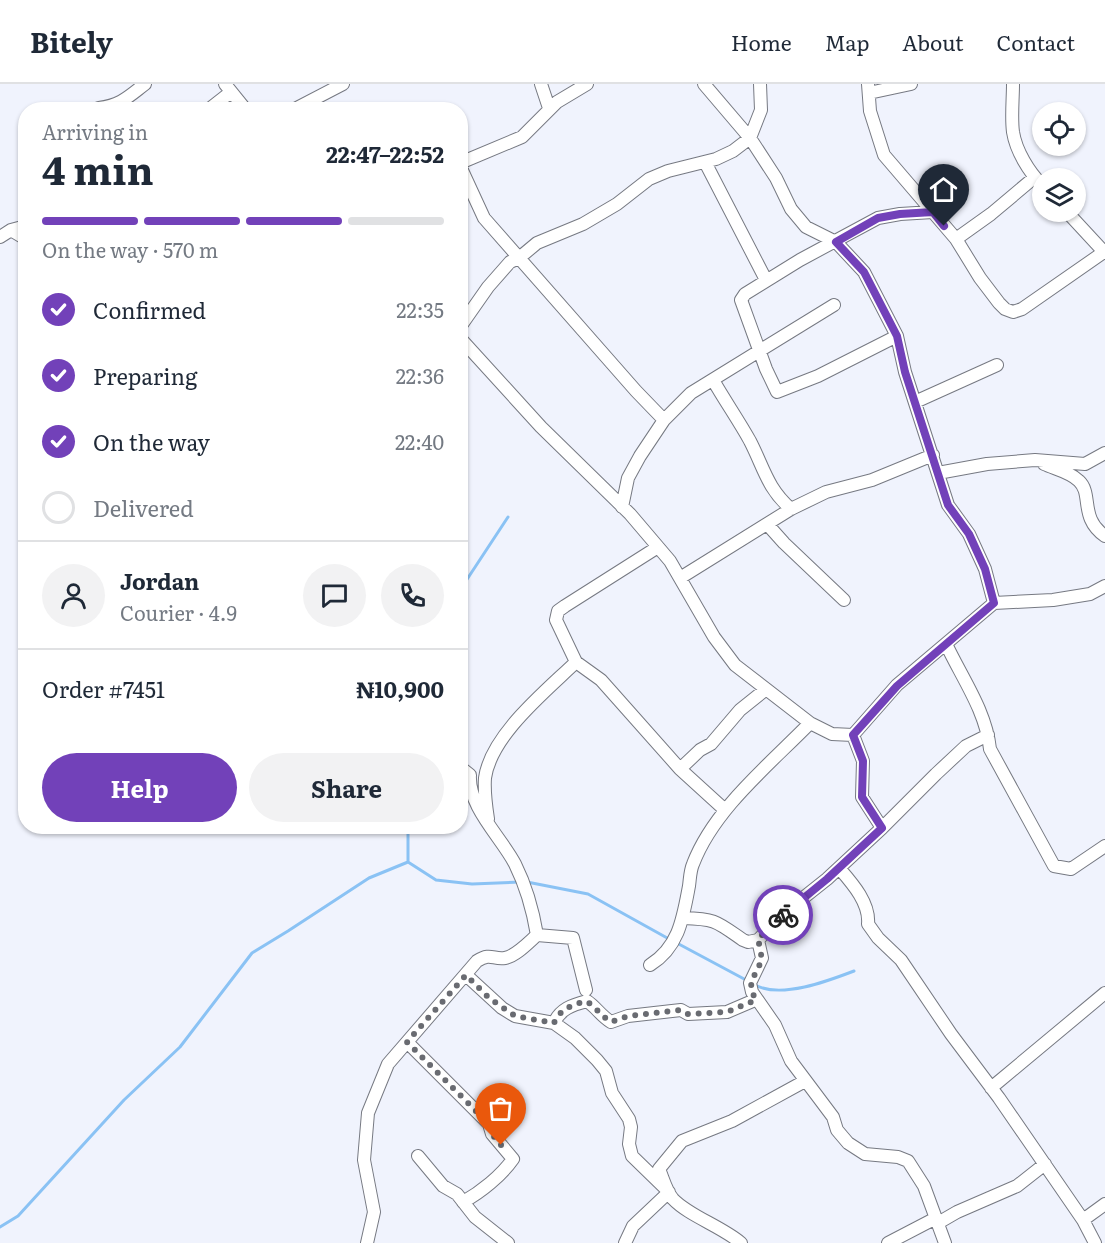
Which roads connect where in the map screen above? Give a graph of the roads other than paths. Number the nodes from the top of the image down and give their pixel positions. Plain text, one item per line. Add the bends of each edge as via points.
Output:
1 (145, 84) edge
2 (343, 84) edge
3 (542, 84) edge
4 (587, 84) edge
5 (704, 84) edge
6 (759, 84) edge
7 (911, 84) edge
8 (1013, 84) edge
9 (228, 88) edge
10 (869, 88) edge
11 (122, 102) edge
12 (215, 102) edge
13 (239, 102) edge
14 (308, 102) edge
15 (549, 108) junction
16 (750, 138) junction
17 (468, 161) edge
18 (705, 162) junction
19 (1032, 170) edge
20 (468, 183) edge
21 (1032, 186) edge
22 (933, 212) junction
23 (1076, 222) edge
24 (956, 239) junction
25 (836, 242) junction
26 (1105, 253) edge
27 (519, 258) junction
28 (766, 280) junction
29 (834, 305) dead end
30 (468, 316) edge
31 (897, 336) junction
32 (468, 347) edge
33 (760, 349) junction
34 (997, 365) dead end
35 (713, 380) junction
36 (915, 402) junction
37 (664, 420) junction
38 (1105, 453) edge
39 (933, 455) junction
40 (1035, 460) junction
41 (938, 473) junction
42 (622, 507) junction
43 (791, 509) junction
44 (767, 524) junction
45 (1105, 536) edge
46 (658, 548) junction
47 (680, 578) junction
48 (1105, 586) edge
49 (844, 600) dead end
50 (994, 603) junction
51 (946, 644) junction
52 (576, 662) junction
53 (765, 690) junction
54 (810, 723) junction
55 (853, 735) junction
56 (988, 735) junction
57 (680, 769) junction
58 (468, 773) edge
59 (725, 810) junction
60 (489, 824) junction
61 (882, 828) junction
62 (1105, 846) edge
63 (839, 868) junction
64 (683, 918) junction
65 (537, 935) junction
66 (758, 939) junction
67 (650, 966) dead end
68 (466, 975) junction
69 (586, 990) dead end
70 (1105, 993) edge
71 (756, 1000) junction
72 (554, 1023) junction
73 (407, 1042) junction
74 (805, 1081) junction
75 (991, 1088) junction
76 (418, 1156) dead end
77 (1045, 1164) junction
78 (669, 1192) junction
79 (463, 1202) junction
80 (1105, 1204) edge
81 (937, 1220) junction
82 (1083, 1220) junction
83 (367, 1243) edge
84 (508, 1243) edge
85 (624, 1243) edge
86 (741, 1243) edge
87 (888, 1243) edge
88 (945, 1243) edge
89 (1095, 1243) edge

1 - 11 street
2 - 14 street
3 - 15 street
4 - 15 street
5 - 16 street
6 - 16 street via 761,110
7 - 10 street
8 - 19 street via 1013,132
9 - 12 street
9 - 13 street
10 - 22 street via 870,111 884,155
15 - 17 street via 522,137
16 - 18 street via 733,152
16 - 25 street via 791,209 806,227
18 - 27 street via 649,179 616,204 583,224 537,243
18 - 28 street
20 - 27 street via 484,218
21 - 24 street
22 - 24 street
22 - 25 street via 878,218
23 - 26 street
24 - 26 street via 999,303 1013,312
25 - 28 street
25 - 31 street via 864,272
27 - 30 street via 510,262
27 - 37 street
28 - 33 street via 741,300
29 - 33 street
31 - 33 street via 777,392
31 - 36 street
32 - 42 street
33 - 35 street
34 - 36 street
35 - 37 street via 691,393
35 - 43 street via 751,443 767,481
36 - 39 street
37 - 42 street via 628,478
38 - 40 street via 1085,464
39 - 41 street
39 - 43 street via 872,480 826,492
40 - 41 street
40 - 45 street via 1081,482 1094,528
41 - 50 street via 948,505 969,534 985,569
42 - 46 street
43 - 44 street
44 - 47 street
44 - 49 street
46 - 47 street
46 - 52 street via 558,611 556,620
47 - 53 street via 714,638 735,665
48 - 50 street via 1090,594 1062,599
50 - 51 street
51 - 55 street via 897,686
51 - 56 street
52 - 57 street via 601,680
52 - 60 street via 537,699 491,758 485,778
53 - 54 street
53 - 57 street
54 - 55 street via 832,734
54 - 59 street
55 - 61 street via 863,761 862,797
56 - 61 street via 966,746
56 - 62 street via 990,749 1054,866 1071,869
57 - 59 street
58 - 60 street via 471,796
59 - 64 street via 692,866
60 - 65 street via 515,865 532,908
61 - 63 street
63 - 66 street
63 - 75 street via 865,902 868,924 901,960
64 - 66 street via 716,921 742,940
64 - 67 street via 670,949
65 - 68 street via 504,958 482,958
65 - 69 street via 573,938
66 - 71 street via 762,958 750,983
68 - 72 street via 515,1016
68 - 73 street
70 - 75 street
71 - 72 street via 727,1012 688,1014 681,1010 628,1016 611,1022 586,1001 565,1008
71 - 74 street via 775,1025
72 - 78 street via 575,1038 606,1071 612,1093 629,1119 632,1156
73 - 79 street via 489,1124 492,1134 513,1159 476,1195
73 - 83 street via 388,1064 368,1113 364,1160 374,1212
74 - 78 street via 732,1121 682,1141 659,1169
74 - 81 street via 848,1143 866,1154 908,1161 924,1186
75 - 77 street
76 - 79 street via 443,1186
77 - 81 street via 1017,1186
77 - 82 street
78 - 85 street via 633,1226
78 - 86 street via 673,1199
79 - 84 street via 475,1217
80 - 82 street
81 - 87 street
81 - 88 street
82 - 89 street

